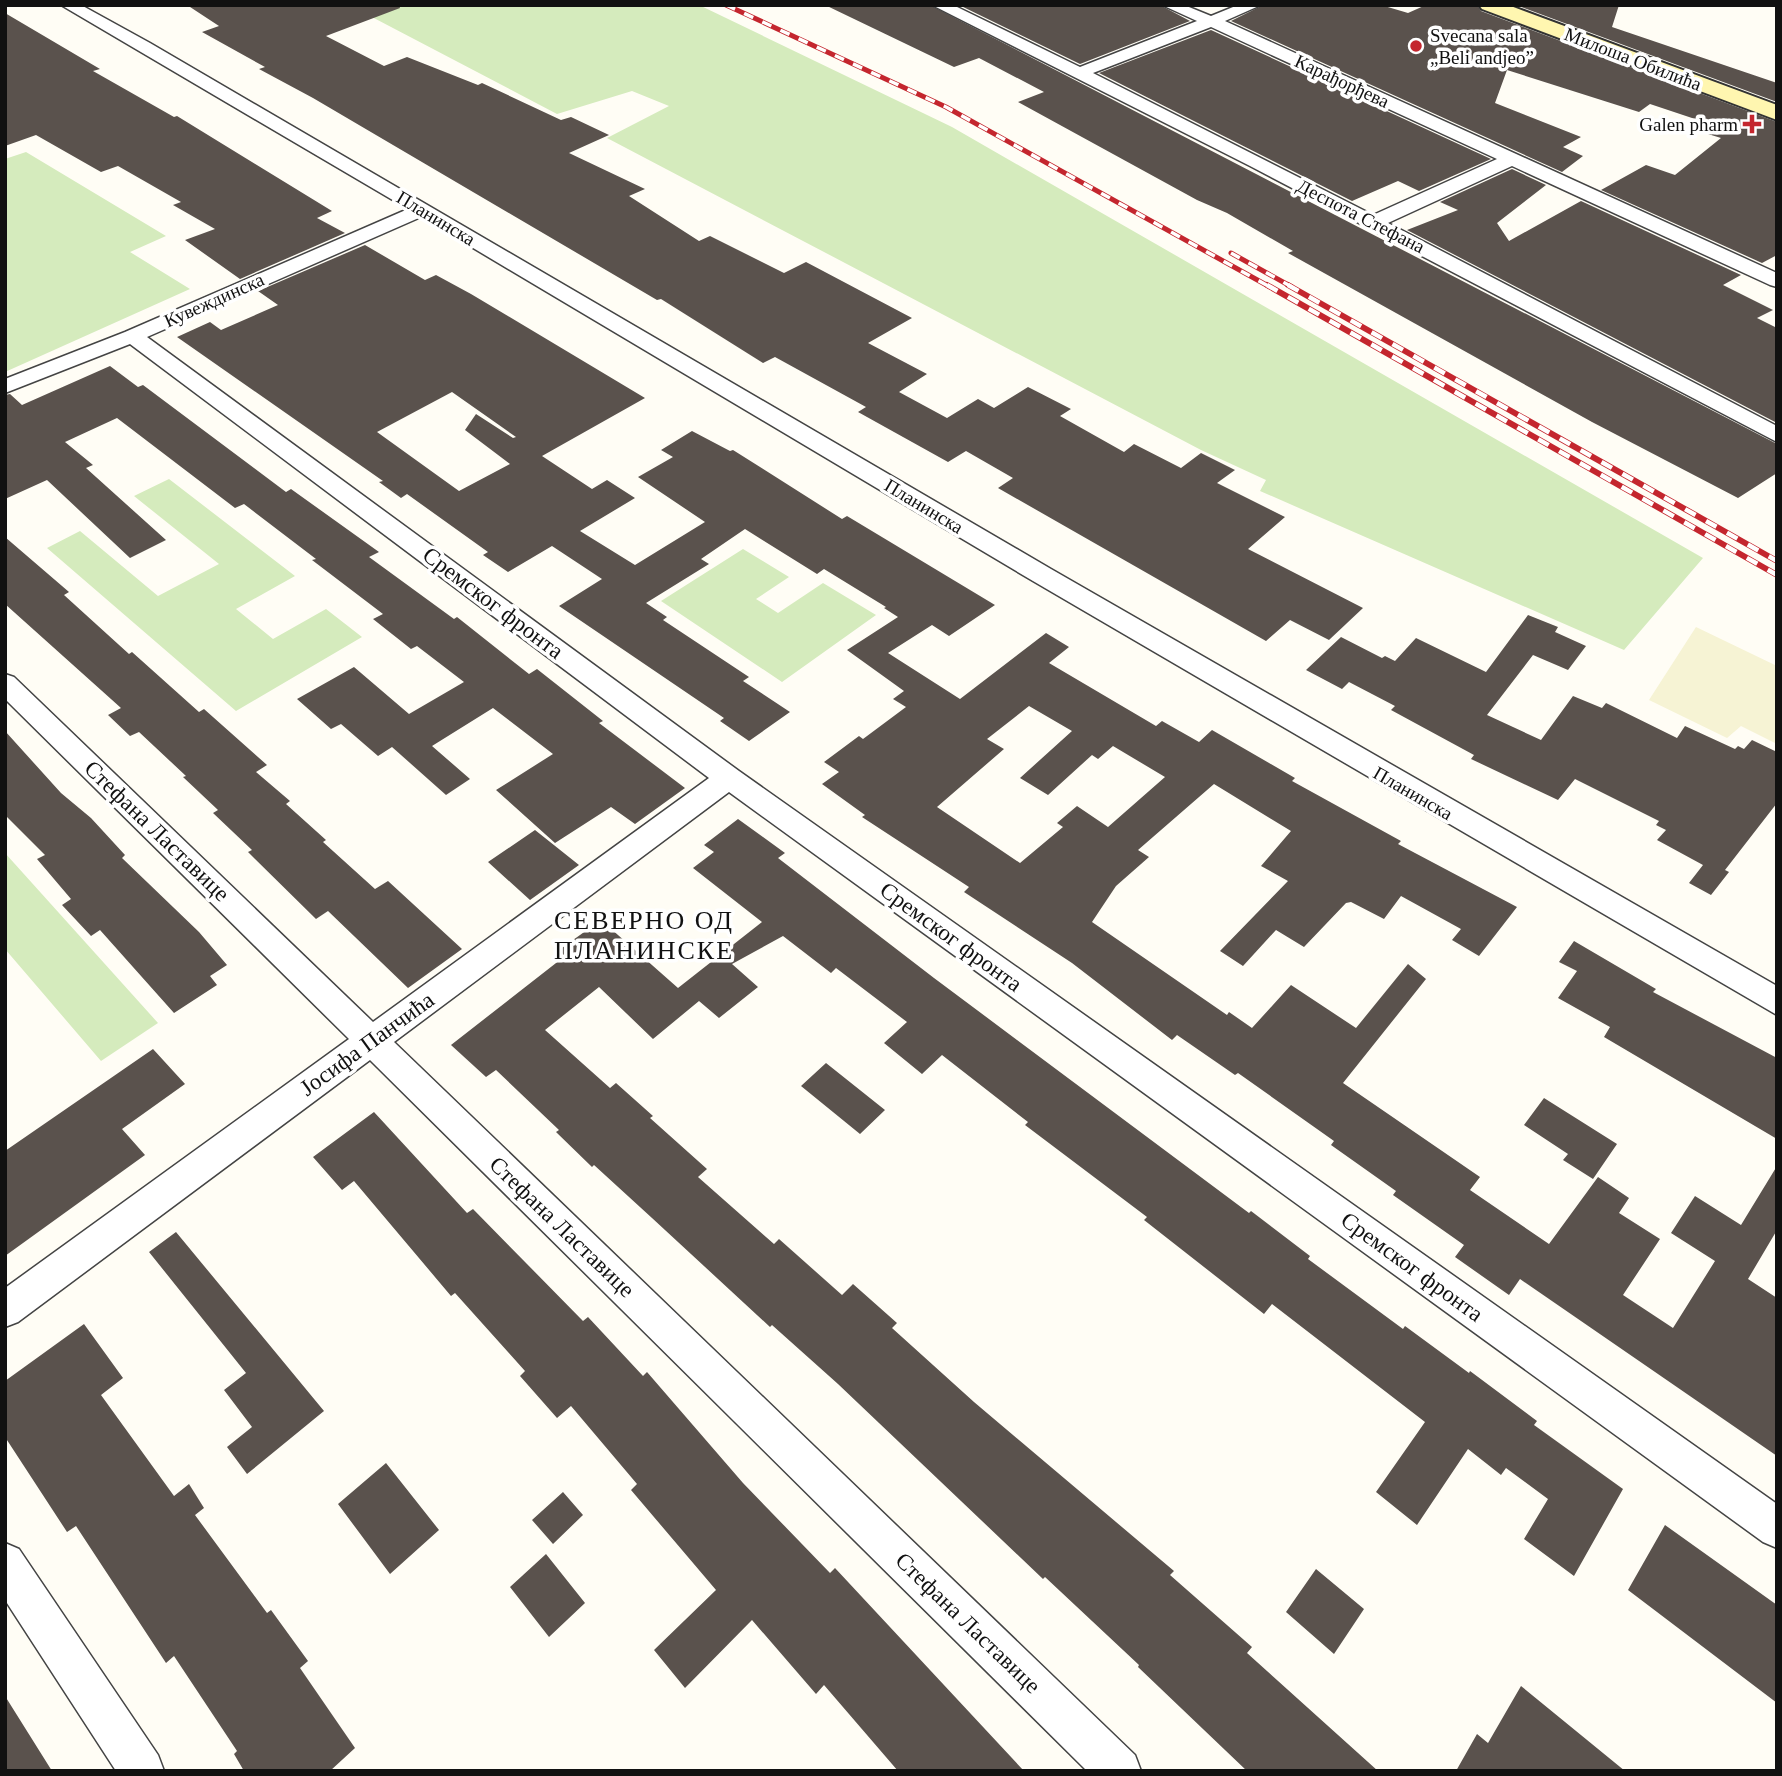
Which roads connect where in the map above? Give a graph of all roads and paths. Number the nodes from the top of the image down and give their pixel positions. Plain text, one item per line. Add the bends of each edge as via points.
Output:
1 (940, 5) edge
2 (1170, 5) edge
3 (1253, 5) edge
4 (1489, 5) edge
5 (71, 6) edge
6 (1213, 22) junction
7 (1081, 72) junction
8 (1777, 113) edge
9 (1513, 159) junction
10 (422, 209) junction
11 (1374, 222) junction
12 (1777, 281) edge
13 (132, 336) junction
14 (5, 387) edge
15 (1777, 435) edge
16 (5, 683) edge
17 (729, 778) junction
18 (1777, 1002) edge
19 (371, 1040) junction
20 (5, 1310) edge
21 (1777, 1528) edge
22 (5, 1563) edge
23 (142, 1771) edge
24 (1119, 1771) edge

1 - 7 street, Деспота Стефана
2 - 6 street, Карађорђева
3 - 6 street
4 - 8 street, Милоша Обилића
5 - 10 street, Планинска
6 - 7 street
6 - 9 street, Карађорђева
7 - 11 street, Деспота Стефана
9 - 11 street
9 - 12 street, Карађорђева
10 - 13 street, Кувеждинска
10 - 18 street, Планинска
11 - 15 street, Деспота Стефана
13 - 14 street, Кувеждинска
13 - 17 street, Сремског фронта
16 - 19 street, Стефана Ластавице
17 - 19 street, Јосифа Панчића
17 - 21 street, Сремског фронта
19 - 20 street, Јосифа Панчића
19 - 24 street, Стефана Ластавице
22 - 23 street

